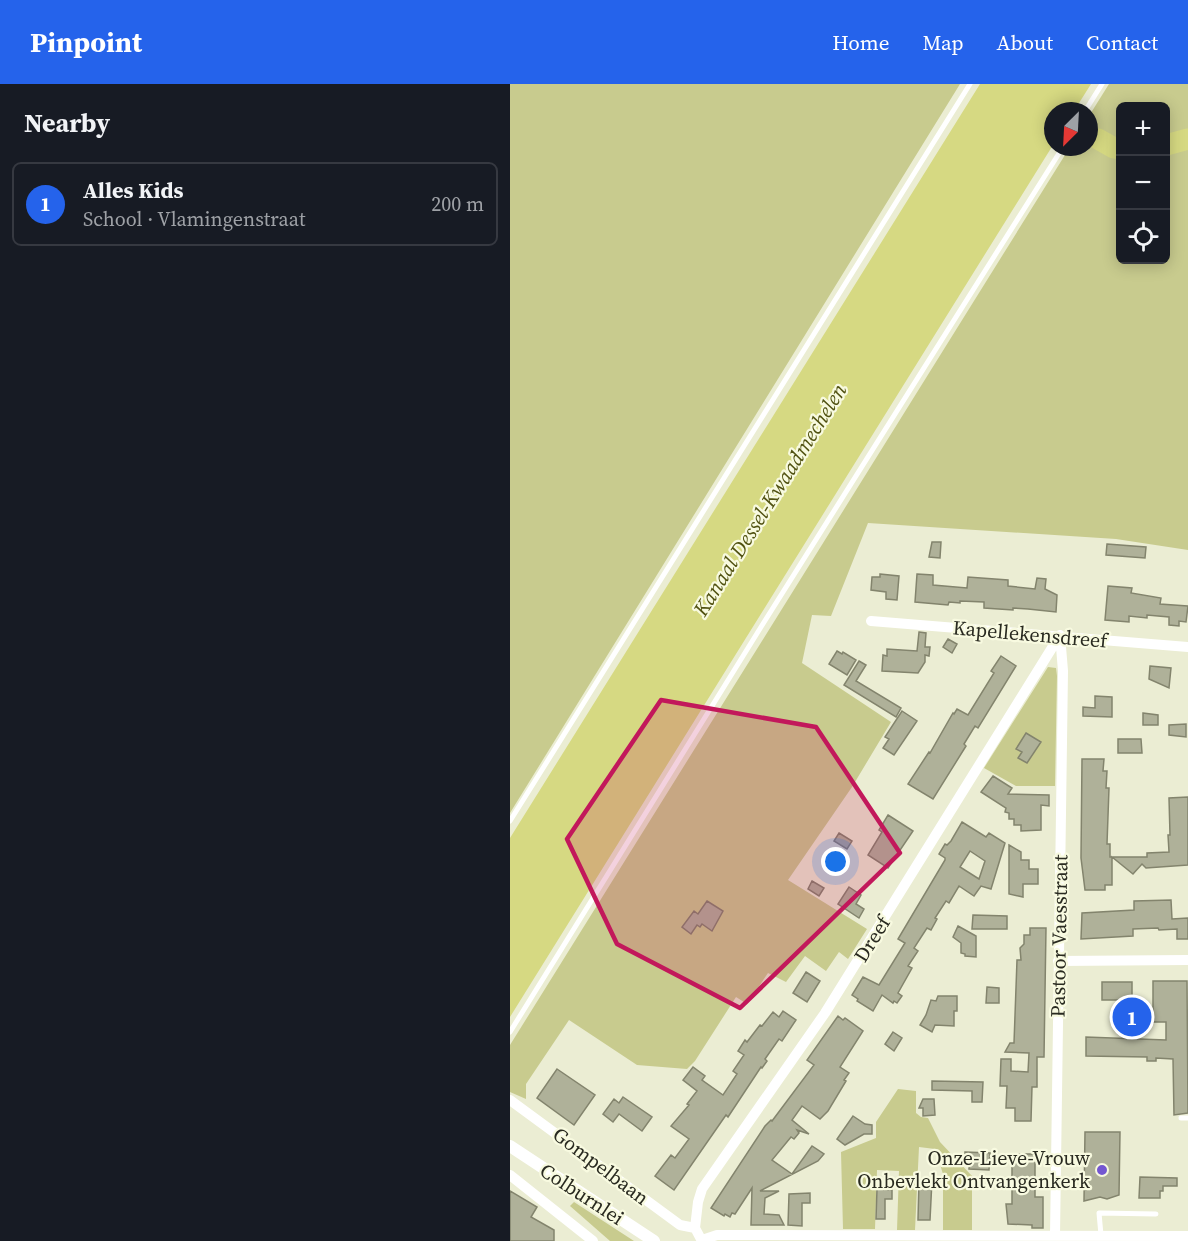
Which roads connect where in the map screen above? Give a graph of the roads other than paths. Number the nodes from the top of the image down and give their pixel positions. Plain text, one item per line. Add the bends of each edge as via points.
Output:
1 (970, 84) edge
2 (1101, 84) edge
3 (1090, 102) edge
4 (1057, 156) edge
5 (871, 621) dead end
6 (1060, 635) junction
7 (1188, 647) edge
8 (510, 821) edge
9 (1188, 960) edge
10 (1058, 961) junction
11 (510, 1032) edge
12 (510, 1100) edge
13 (1181, 1118) dead end
14 (1188, 1118) edge
15 (510, 1146) edge
16 (510, 1175) edge
17 (1156, 1214) dead end
18 (695, 1228) junction
19 (1055, 1236) junction
20 (1188, 1236) edge
21 (1101, 1238) edge
22 (593, 1241) edge
23 (654, 1241) edge
24 (702, 1241) edge

1 - 8 lane
2 - 3 lane
4 - 11 lane
5 - 6 street, Kapellekensdreef
6 - 7 street, Kapellekensdreef
6 - 10 street, Pastoor Vaesstraat via 1063,671
6 - 18 street, Dreef via 825,1013 702,1189
9 - 10 street
10 - 19 street, Pastoor Vaesstraat
12 - 18 street, Gompelbaan via 680,1225
13 - 14 lane
15 - 23 street, Colburnlei
16 - 22 street
17 - 21 lane via 1099,1213
18 - 24 street
19 - 21 street
19 - 24 street via 717,1235
20 - 21 street

